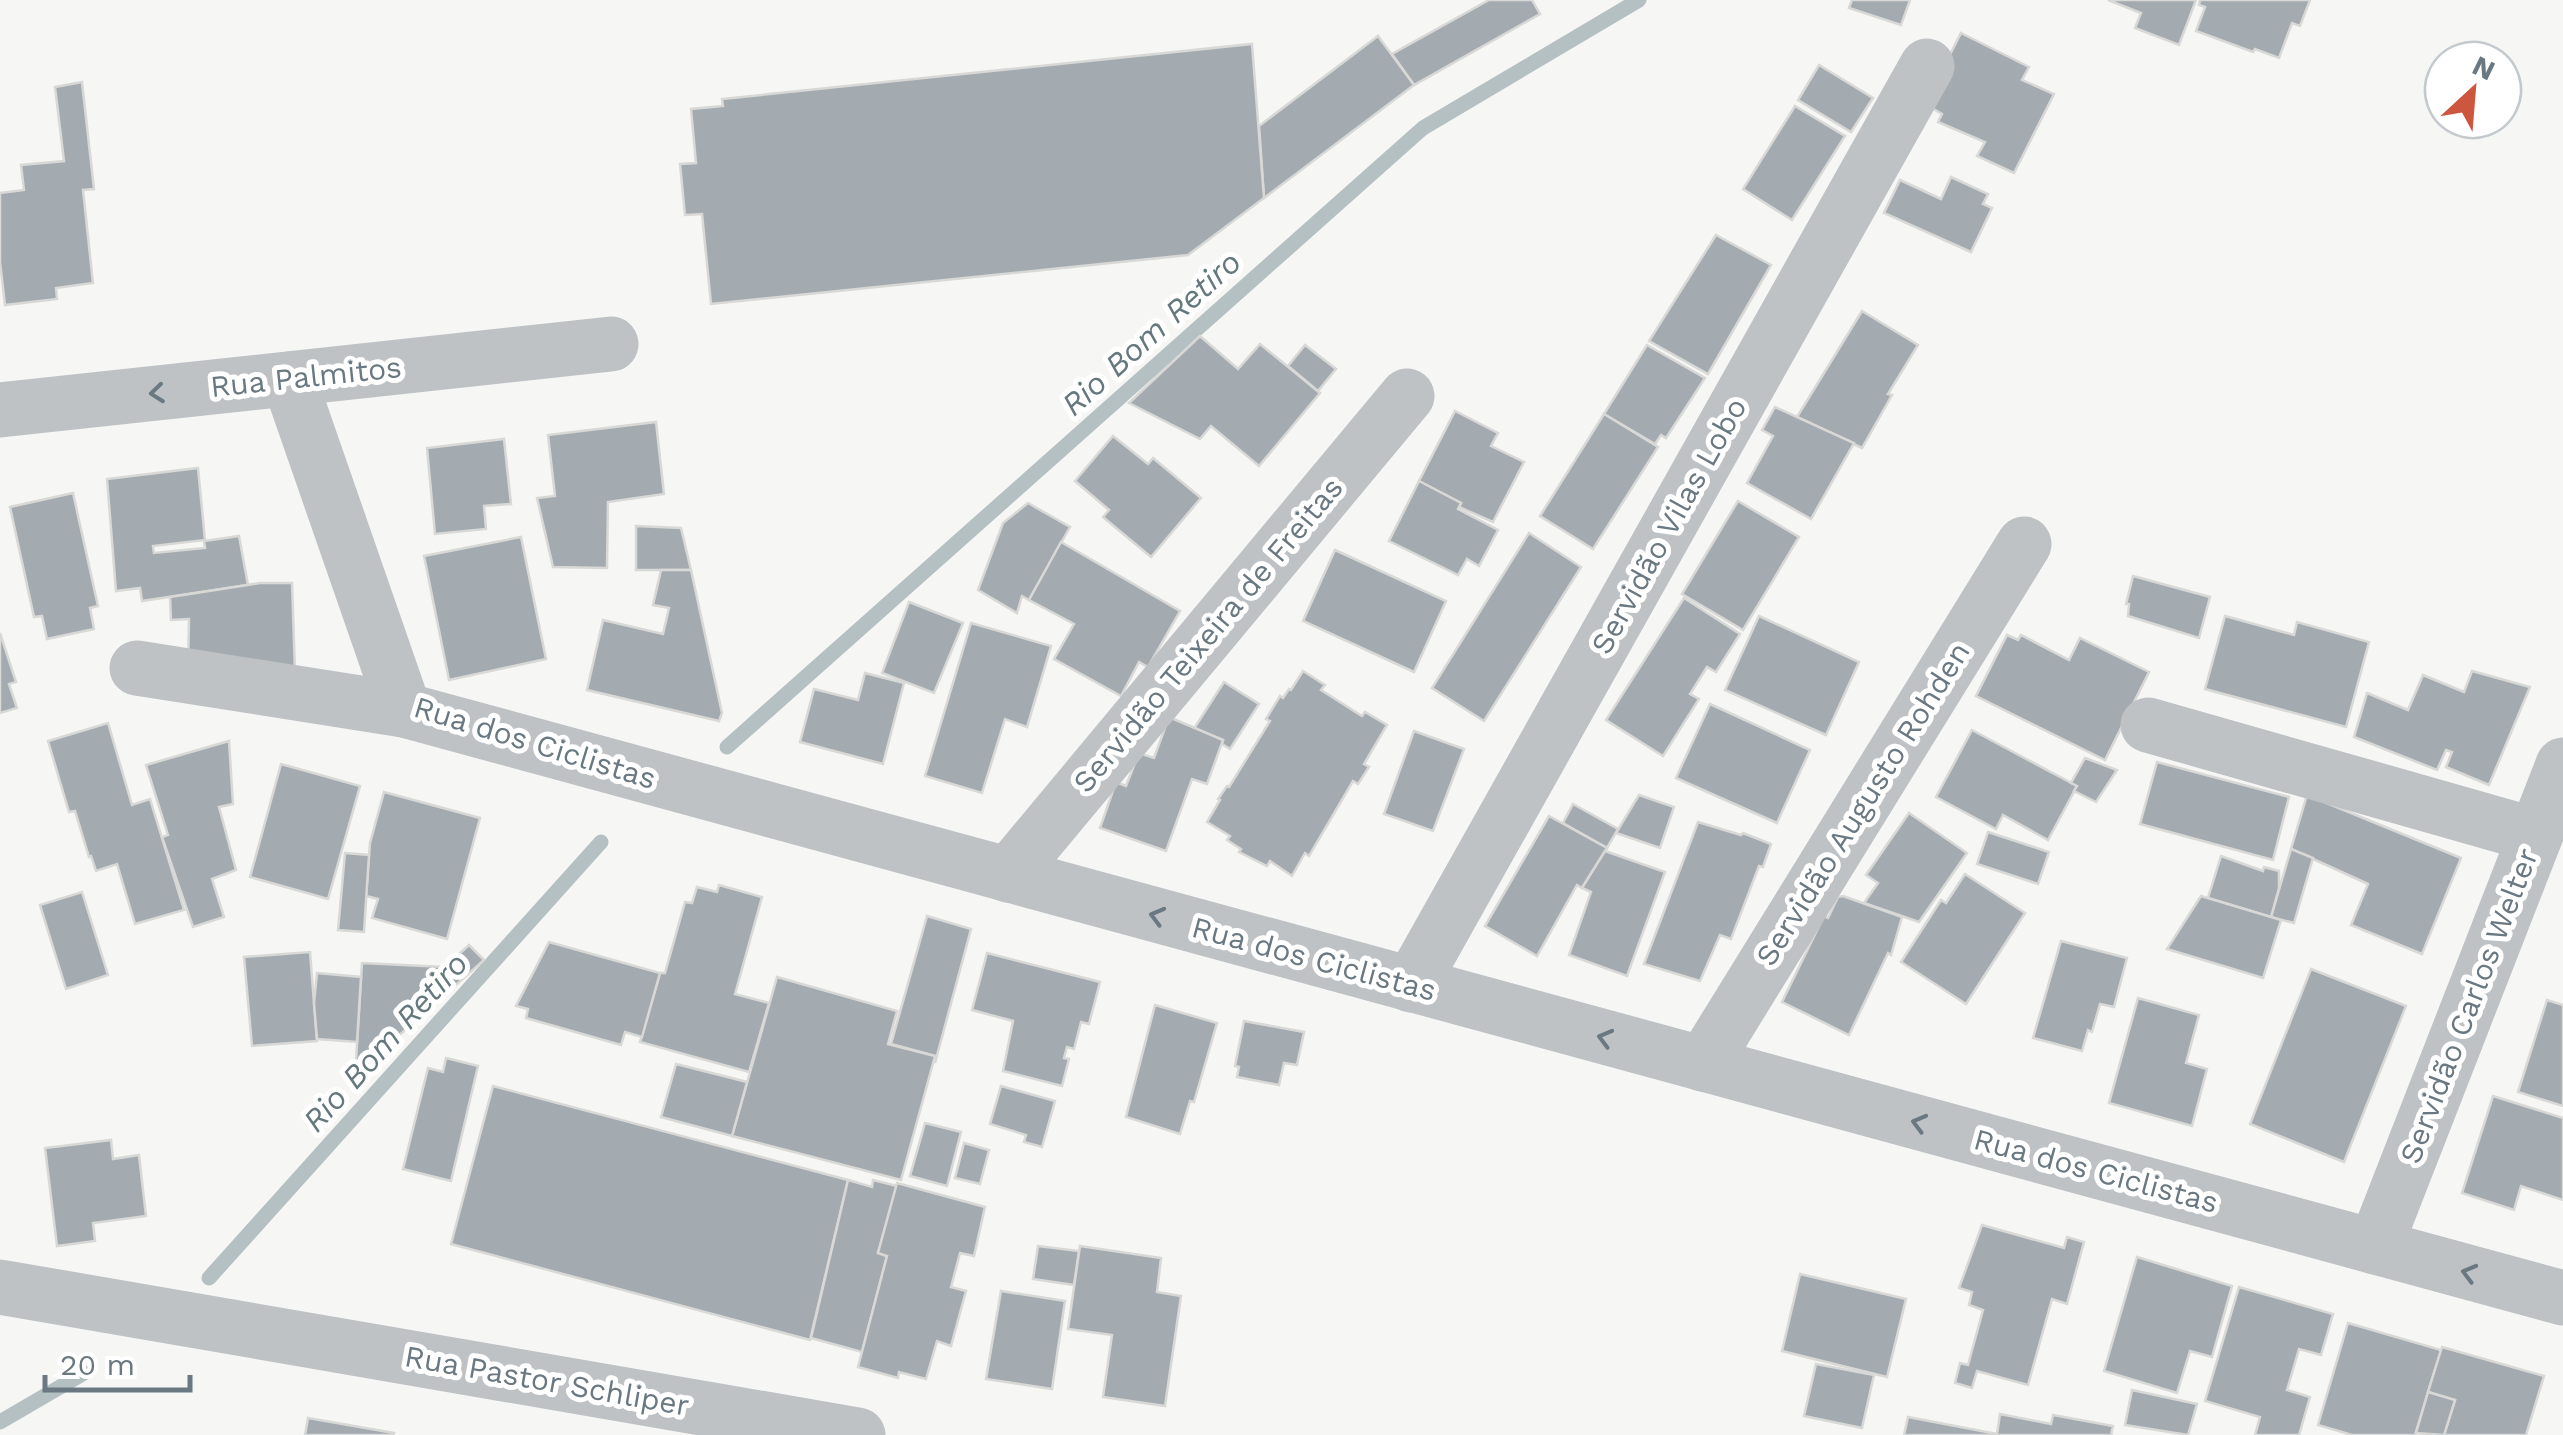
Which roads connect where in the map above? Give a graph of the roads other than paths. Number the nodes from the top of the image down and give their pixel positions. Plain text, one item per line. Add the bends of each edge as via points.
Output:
1 (1927, 66) dead end
2 (612, 344) dead end
3 (289, 379) junction
4 (1408, 396) dead end
5 (0, 410) edge
6 (2024, 544) dead end
7 (137, 668) dead end
8 (404, 710) junction
9 (2148, 725) dead end
10 (2563, 765) edge
11 (2535, 835) junction
12 (1008, 875) junction
13 (1411, 985) junction
14 (1703, 1064) junction
15 (2375, 1247) junction
16 (0, 1287) edge
17 (2563, 1298) edge
18 (858, 1435) edge

1 - 13 street, Servidão Vilas Lobo
2 - 3 street, Rua Palmitos
3 -> 5 street, Rua Palmitos
3 - 8 street, Rua dos Ciclistas
4 - 12 street, Servidão Teixeira de Freitas
6 - 14 street, Servidão Augusto Rohden
7 - 8 street
8 - 12 street, Rua dos Ciclistas
9 - 11 street
10 - 11 street, Servidão Carlos Welter
11 - 15 street, Servidão Carlos Welter
13 -> 12 street, Rua dos Ciclistas
14 -> 13 street, Rua dos Ciclistas
15 -> 14 street, Rua dos Ciclistas
17 -> 15 street, Rua dos Ciclistas
16 - 18 street, Rua Pastor Schliper

